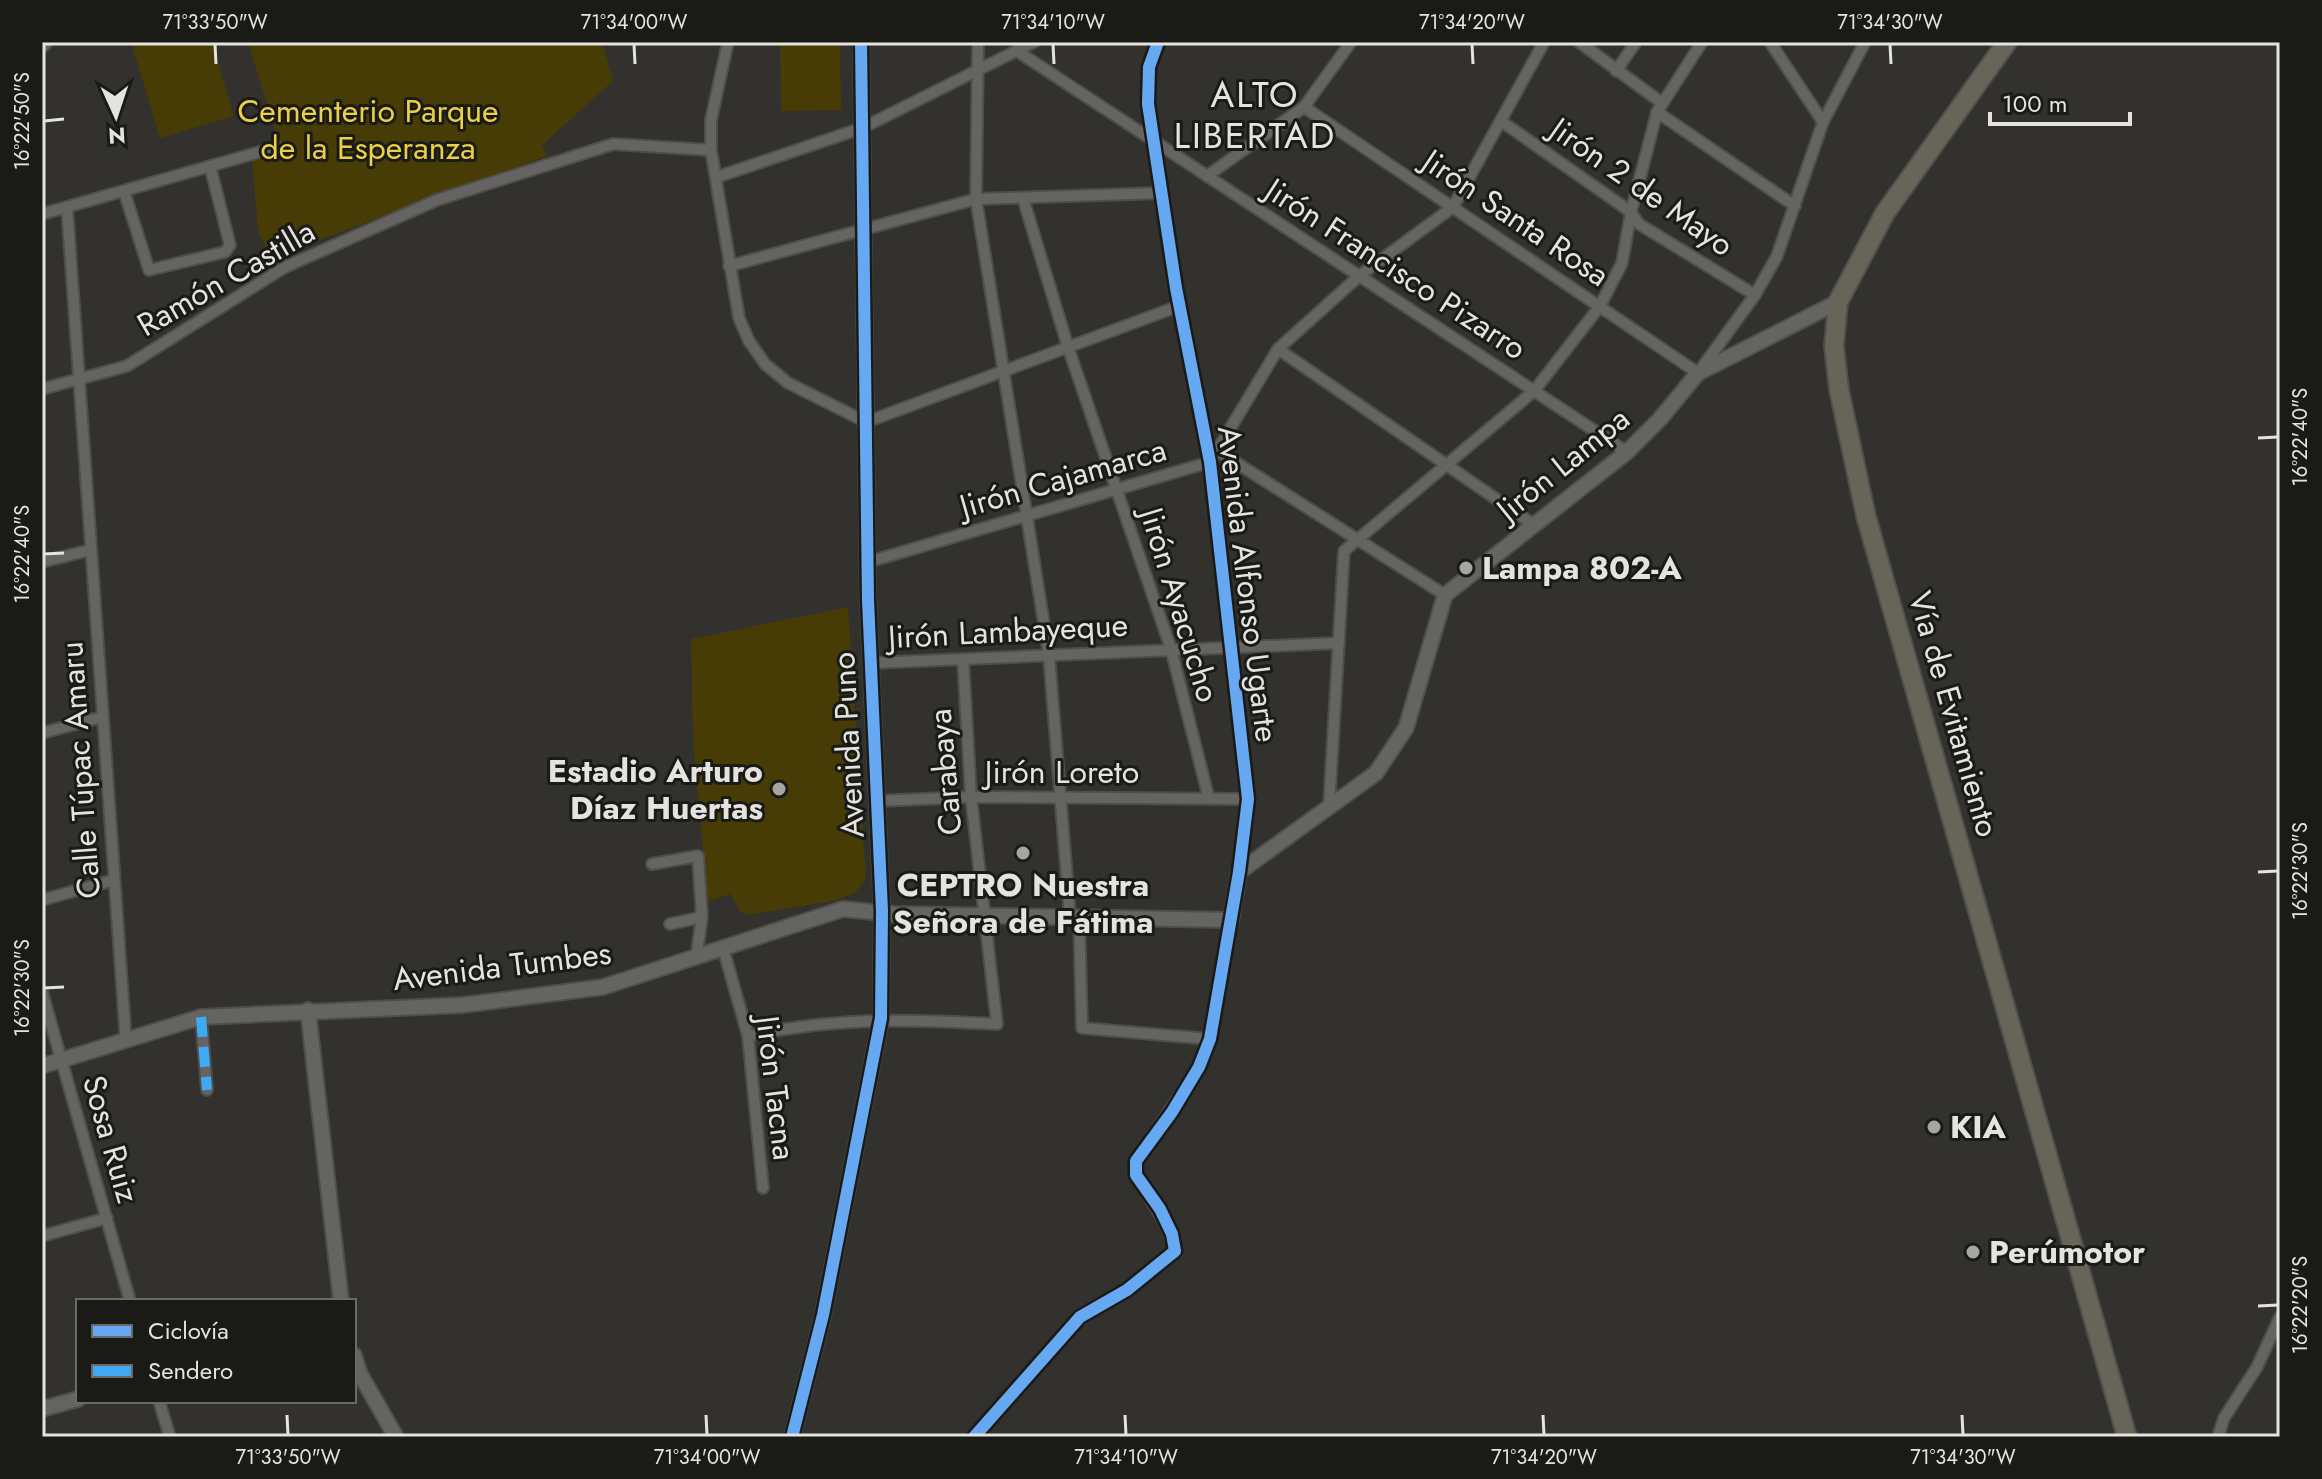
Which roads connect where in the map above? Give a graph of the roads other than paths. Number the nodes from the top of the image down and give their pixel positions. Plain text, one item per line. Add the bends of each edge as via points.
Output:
1 (728, 42) edge
2 (861, 42) edge
3 (978, 42) edge
4 (1034, 42) edge
5 (1158, 42) edge
6 (1351, 42) edge
7 (1544, 42) edge
8 (1579, 42) edge
9 (1636, 42) edge
10 (1702, 42) edge
11 (1770, 42) edge
12 (1865, 42) edge
13 (2007, 42) edge
14 (1017, 51) junction
15 (978, 71) junction
16 (1616, 71) junction
17 (1304, 107) junction
18 (1660, 108) junction
19 (1501, 121) junction
20 (1823, 122) junction
21 (862, 128) junction
22 (1152, 140) junction
23 (277, 147) dead end
24 (711, 150) junction
25 (210, 166) junction
26 (1207, 176) junction
27 (717, 177) junction
28 (124, 191) junction
29 (1162, 193) junction
30 (1023, 198) junction
31 (976, 199) junction
32 (1795, 206) junction
33 (67, 207) junction
34 (1453, 207) junction
35 (1631, 212) junction
36 (42, 214) edge
37 (863, 231) junction
38 (729, 266) junction
39 (1359, 276) junction
40 (1755, 295) junction
41 (1838, 302) junction
42 (1179, 306) junction
43 (1600, 306) junction
44 (1068, 347) junction
45 (1278, 349) junction
46 (1003, 372) junction
47 (1698, 373) junction
48 (77, 380) junction
49 (42, 389) edge
50 (1534, 391) junction
51 (866, 422) junction
52 (1206, 443) junction
53 (1218, 451) junction
54 (1627, 452) junction
55 (1210, 462) junction
56 (1446, 465) junction
57 (1116, 489) junction
58 (1026, 516) junction
59 (1534, 525) junction
60 (1358, 539) junction
61 (90, 550) junction
62 (42, 562) edge
63 (868, 562) junction
64 (1445, 595) junction
65 (1339, 643) junction
66 (1232, 646) junction
67 (1171, 649) junction
68 (1049, 655) junction
69 (963, 659) junction
70 (871, 663) junction
71 (102, 717) junction
72 (42, 733) edge
73 (971, 797) junction
74 (1060, 797) junction
75 (1209, 799) junction
76 (1248, 799) junction
77 (876, 801) junction
78 (1329, 807) junction
79 (652, 864) dead end
80 (1239, 872) junction
81 (114, 880) junction
82 (42, 900) edge
83 (882, 911) junction
84 (987, 915) junction
85 (1074, 916) junction
86 (702, 917) junction
87 (1231, 920) junction
88 (670, 924) dead end
89 (723, 948) junction
90 (696, 959) junction
91 (42, 992) edge
92 (308, 1010) junction
93 (201, 1017) junction
94 (881, 1018) junction
95 (748, 1036) junction
96 (1210, 1039) junction
97 (126, 1042) junction
98 (61, 1060) junction
99 (42, 1066) edge
100 (207, 1090) dead end
101 (763, 1188) dead end
102 (107, 1218) junction
103 (42, 1236) edge
104 (129, 1299) edge
105 (341, 1299) edge
106 (2280, 1317) edge
107 (356, 1361) edge
108 (76, 1400) edge
109 (160, 1403) edge
110 (42, 1409) edge
111 (170, 1437) edge
112 (396, 1437) edge
113 (792, 1437) edge
114 (974, 1437) edge
115 (2127, 1437) edge
116 (2218, 1437) edge

1 - 24 street via 711,120
2 - 21 street, Avenida Puno
3 - 15 street
4 - 14 street
5 - 22 street, Avenida Alfonso Ugarte via 1149,67
6 - 17 street
7 - 19 street, Jirón Cajamarca
8 - 16 street
9 - 16 street
10 - 18 street
11 - 20 street
12 - 20 street, Jirón Lampa
13 - 41 highway, Vía de Evitamiento via 1885,213
14 - 15 street
14 - 22 street, Jirón Francisco Pizarro
15 - 21 street
15 - 31 street
16 - 18 street
17 - 26 street
17 - 34 street, Jirón Santa Rosa
18 - 32 street
18 - 35 street
19 - 34 street, Jirón Cajamarca
19 - 35 street, Jirón 2 de Mayo
20 - 32 street, Jirón Lampa
21 - 27 street
21 - 37 street, Avenida Puno
22 - 26 street, Jirón Francisco Pizarro
22 - 29 street, Avenida Alfonso Ugarte
23 - 25 street
24 - 27 street
24 - 48 street, Ramón Castilla via 613,144 437,200 285,267 127,366
25 - 28 street
25 - 28 street via 230,245 225,252 149,270
26 - 39 street, Jirón Francisco Pizarro
27 - 38 street
28 - 33 street
29 - 30 street
29 - 42 street, Avenida Alfonso Ugarte
30 - 31 street
30 - 44 street, Jirón Ayacucho
31 - 37 street
31 - 46 street
32 - 40 street, Jirón Lampa via 1777,256
33 - 36 street
33 - 48 street, Calle Túpac Amaru
34 - 39 street, Jirón Cajamarca
34 - 43 street, Jirón Santa Rosa
35 - 40 street, Jirón 2 de Mayo via 1639,224
35 - 43 street via 1622,263
37 - 38 street
37 - 51 street, Avenida Puno
38 - 51 street via 739,318 765,364 788,383
39 - 45 street, Jirón Cajamarca
39 - 50 street, Jirón Francisco Pizarro
40 - 47 street, Jirón Lampa
41 - 47 street
41 - 115 highway, Vía de Evitamiento via 1834,346 1839,390 1866,516
42 - 44 street
42 - 52 street, Avenida Alfonso Ugarte
43 - 47 street, Jirón Santa Rosa
43 - 50 street
44 - 46 street
44 - 57 street, Jirón Ayacucho
45 - 53 street, Jirón Cajamarca
45 - 56 street
46 - 51 street
46 - 58 street
47 - 54 street, Jirón Lampa
48 - 49 street, Ramón Castilla
48 - 61 street, Calle Túpac Amaru
50 - 54 street, Jirón Francisco Pizarro
50 - 56 street
51 - 63 street, Avenida Puno
52 - 53 street
52 - 55 street, Avenida Alfonso Ugarte
53 - 55 street, Jirón Cajamarca
53 - 60 street
54 - 59 street, Jirón Lampa
55 - 57 street, Jirón Cajamarca
55 - 66 street, Avenida Alfonso Ugarte
56 - 59 street
56 - 60 street
57 - 58 street, Jirón Cajamarca
57 - 67 street, Jirón Ayacucho
58 - 63 street, Jirón Cajamarca
58 - 68 street
59 - 64 street, Jirón Lampa
60 - 64 street
60 - 65 street via 1344,551
61 - 62 street
61 - 71 street, Calle Túpac Amaru
63 - 70 street, Avenida Puno
64 - 78 street via 1406,728 1376,773
65 - 66 street, Jirón Lambayeque
65 - 78 street
66 - 67 street, Jirón Lambayeque
66 - 76 street, Avenida Alfonso Ugarte
67 - 68 street, Jirón Lambayeque
67 - 75 street, Jirón Ayacucho
68 - 69 street, Jirón Lambayeque
68 - 74 street
69 - 70 street, Jirón Lambayeque
69 - 73 street, Carabaya
70 - 77 street, Avenida Puno
71 - 72 street
71 - 81 street, Calle Túpac Amaru
73 - 74 street, Jirón Loreto
73 - 77 street, Jirón Loreto
73 - 84 street, Carabaya
74 - 75 street, Jirón Loreto
74 - 85 street
75 - 76 street, Jirón Loreto
76 - 80 street, Avenida Alfonso Ugarte
77 - 83 street, Avenida Puno
78 - 80 street
79 - 86 street via 698,856
80 - 87 street, Avenida Alfonso Ugarte
81 - 82 street
81 - 97 street, Calle Túpac Amaru
83 - 84 street, Avenida Tumbes
83 - 89 street, Avenida Tumbes via 843,909
83 - 94 street, Avenida Puno
84 - 85 street, Avenida Tumbes
84 - 94 street, Carabaya via 997,1024
85 - 87 street, Avenida Tumbes
85 - 96 street via 1082,1028
86 - 88 street
86 - 90 street
87 - 96 street, Avenida Alfonso Ugarte
89 - 90 street, Avenida Tumbes
89 - 95 street, Jirón Tacna
90 - 92 street, Avenida Tumbes via 584,990 463,1005
91 - 98 street, Sosa Ruiz
92 - 93 street, Avenida Tumbes
92 - 105 street
93 - 97 street, Avenida Tumbes
93 - 100 street
94 - 95 street via 812,1023
94 - 113 street, Avenida Puno via 823,1315
95 - 101 street, Jirón Tacna
96 - 114 street, Avenida Alfonso Ugarte via 1172,1112 1136,1161 1136,1175 1160,1209 1175,1251 1127,1290 1080,1317
97 - 98 street, Avenida Tumbes
98 - 99 street, Avenida Tumbes
98 - 102 street, Sosa Ruiz
102 - 103 street
102 - 104 street, Sosa Ruiz
106 - 116 street
107 - 112 street
108 - 110 street
109 - 111 street

